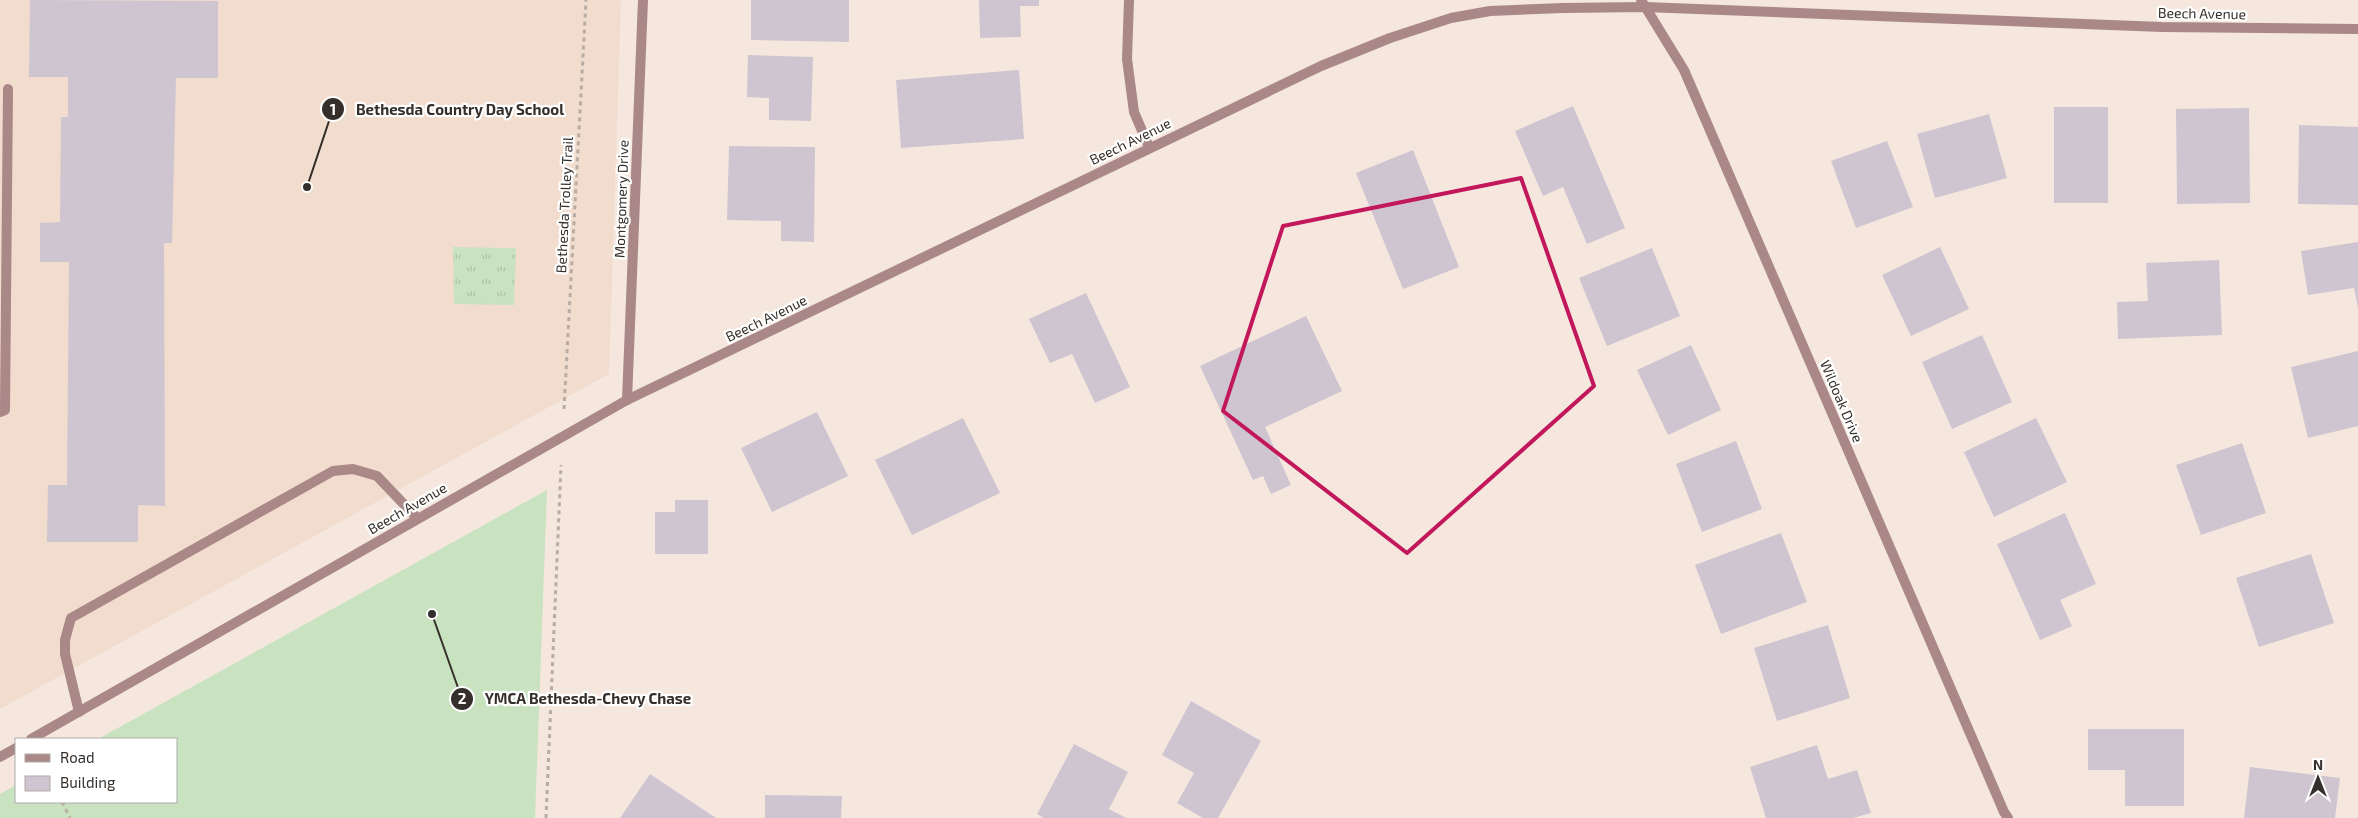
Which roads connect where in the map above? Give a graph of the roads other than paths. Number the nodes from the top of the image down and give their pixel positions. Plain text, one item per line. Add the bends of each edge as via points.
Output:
1 (643, 0) edge
2 (1129, 0) edge
3 (1643, 4) edge
4 (2358, 28) edge
5 (8, 89) dead end
6 (1149, 147) junction
7 (3, 181) edge
8 (627, 400) junction
9 (0, 412) edge
10 (417, 518) junction
11 (79, 712) junction
12 (33, 738) edge
13 (15, 749) edge
14 (0, 757) edge
15 (2008, 818) edge

1 - 8 street, Montgomery Drive
2 - 6 street via 1127,59 1134,112
3 - 4 street, Beech Avenue via 2162,27
3 - 6 street, Beech Avenue via 1490,11 1451,18 1321,66
3 - 15 street, Wildoak Drive via 1684,70
5 - 7 street
6 - 8 street, Beech Avenue
7 - 9 street via 5,410
8 - 10 street, Beech Avenue
10 - 11 street, Beech Avenue
10 - 11 street via 377,476 353,469 333,471 71,618 65,654
11 - 12 street, Beech Avenue
13 - 14 street

